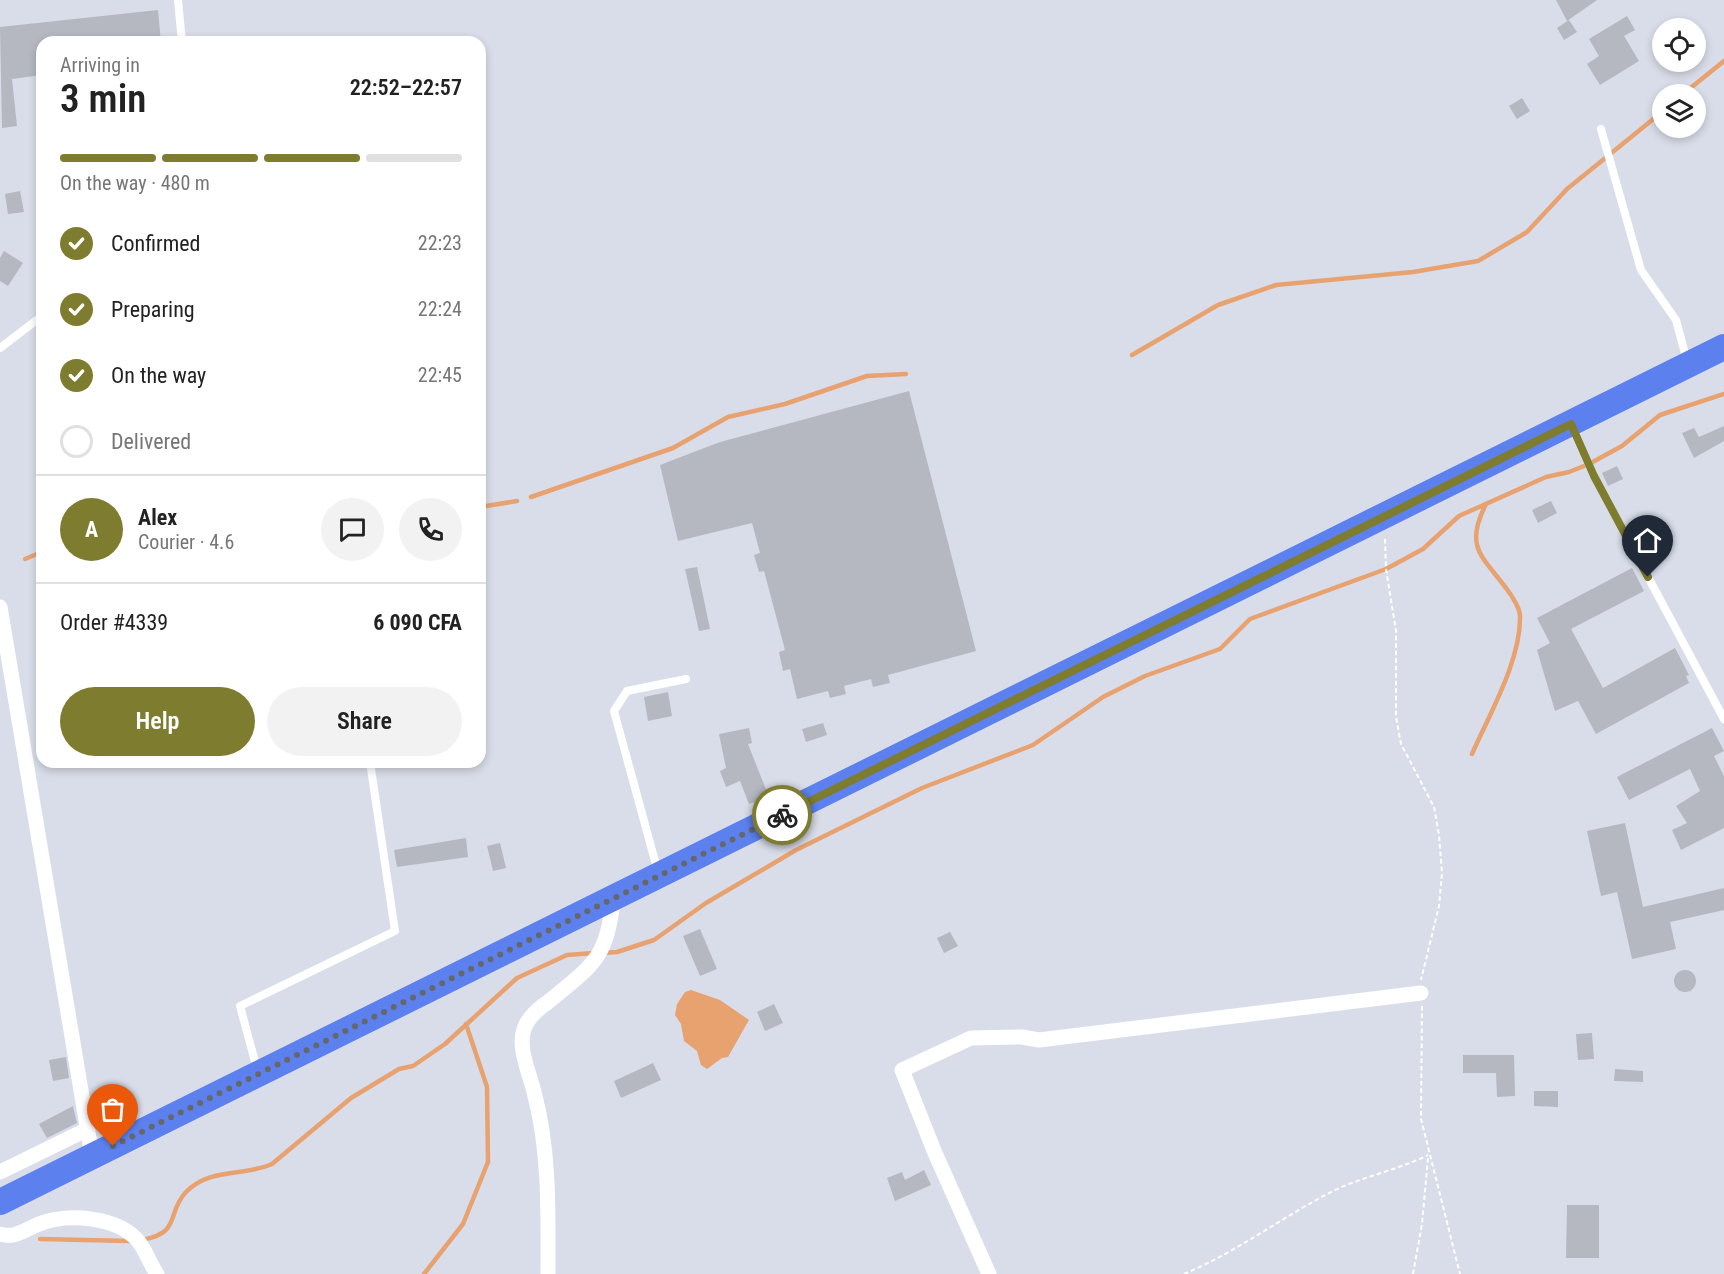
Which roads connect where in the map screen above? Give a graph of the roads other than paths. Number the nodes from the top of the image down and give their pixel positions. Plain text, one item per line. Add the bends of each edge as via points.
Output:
1 (178, 0) edge
2 (181, 36) edge
3 (1601, 129) dead end
4 (36, 321) edge
5 (1724, 347) edge
6 (0, 348) edge
7 (1688, 365) junction
8 (1571, 424) junction
9 (0, 607) edge
10 (686, 679) dead end
11 (1724, 719) edge
12 (371, 768) edge
13 (659, 876) junction
14 (613, 899) junction
15 (1421, 993) road end
16 (259, 1073) junction
17 (88, 1129) junction
18 (92, 1156) junction
19 (0, 1172) edge
20 (0, 1202) edge
21 (0, 1234) edge
22 (157, 1274) edge
23 (548, 1274) edge
24 (989, 1274) edge

1 - 2 lane
3 - 7 lane via 1641,270 1676,320
4 - 6 lane
5 - 7 highway
7 - 8 highway
8 - 11 lane via 1594,476
8 - 13 highway
9 - 17 street
10 - 13 lane via 627,691 614,711
12 - 16 lane via 395,931 240,1006
13 - 14 highway
14 - 16 highway
14 - 23 street via 606,944 596,958 533,1014 523,1030 524,1058 536,1098 549,1194
15 - 24 street via 1039,1040 970,1038 902,1070
16 - 18 highway
17 - 18 street
17 - 19 street
18 - 20 highway
21 - 22 street via 12,1236 41,1223 65,1219 98,1220 138,1241

